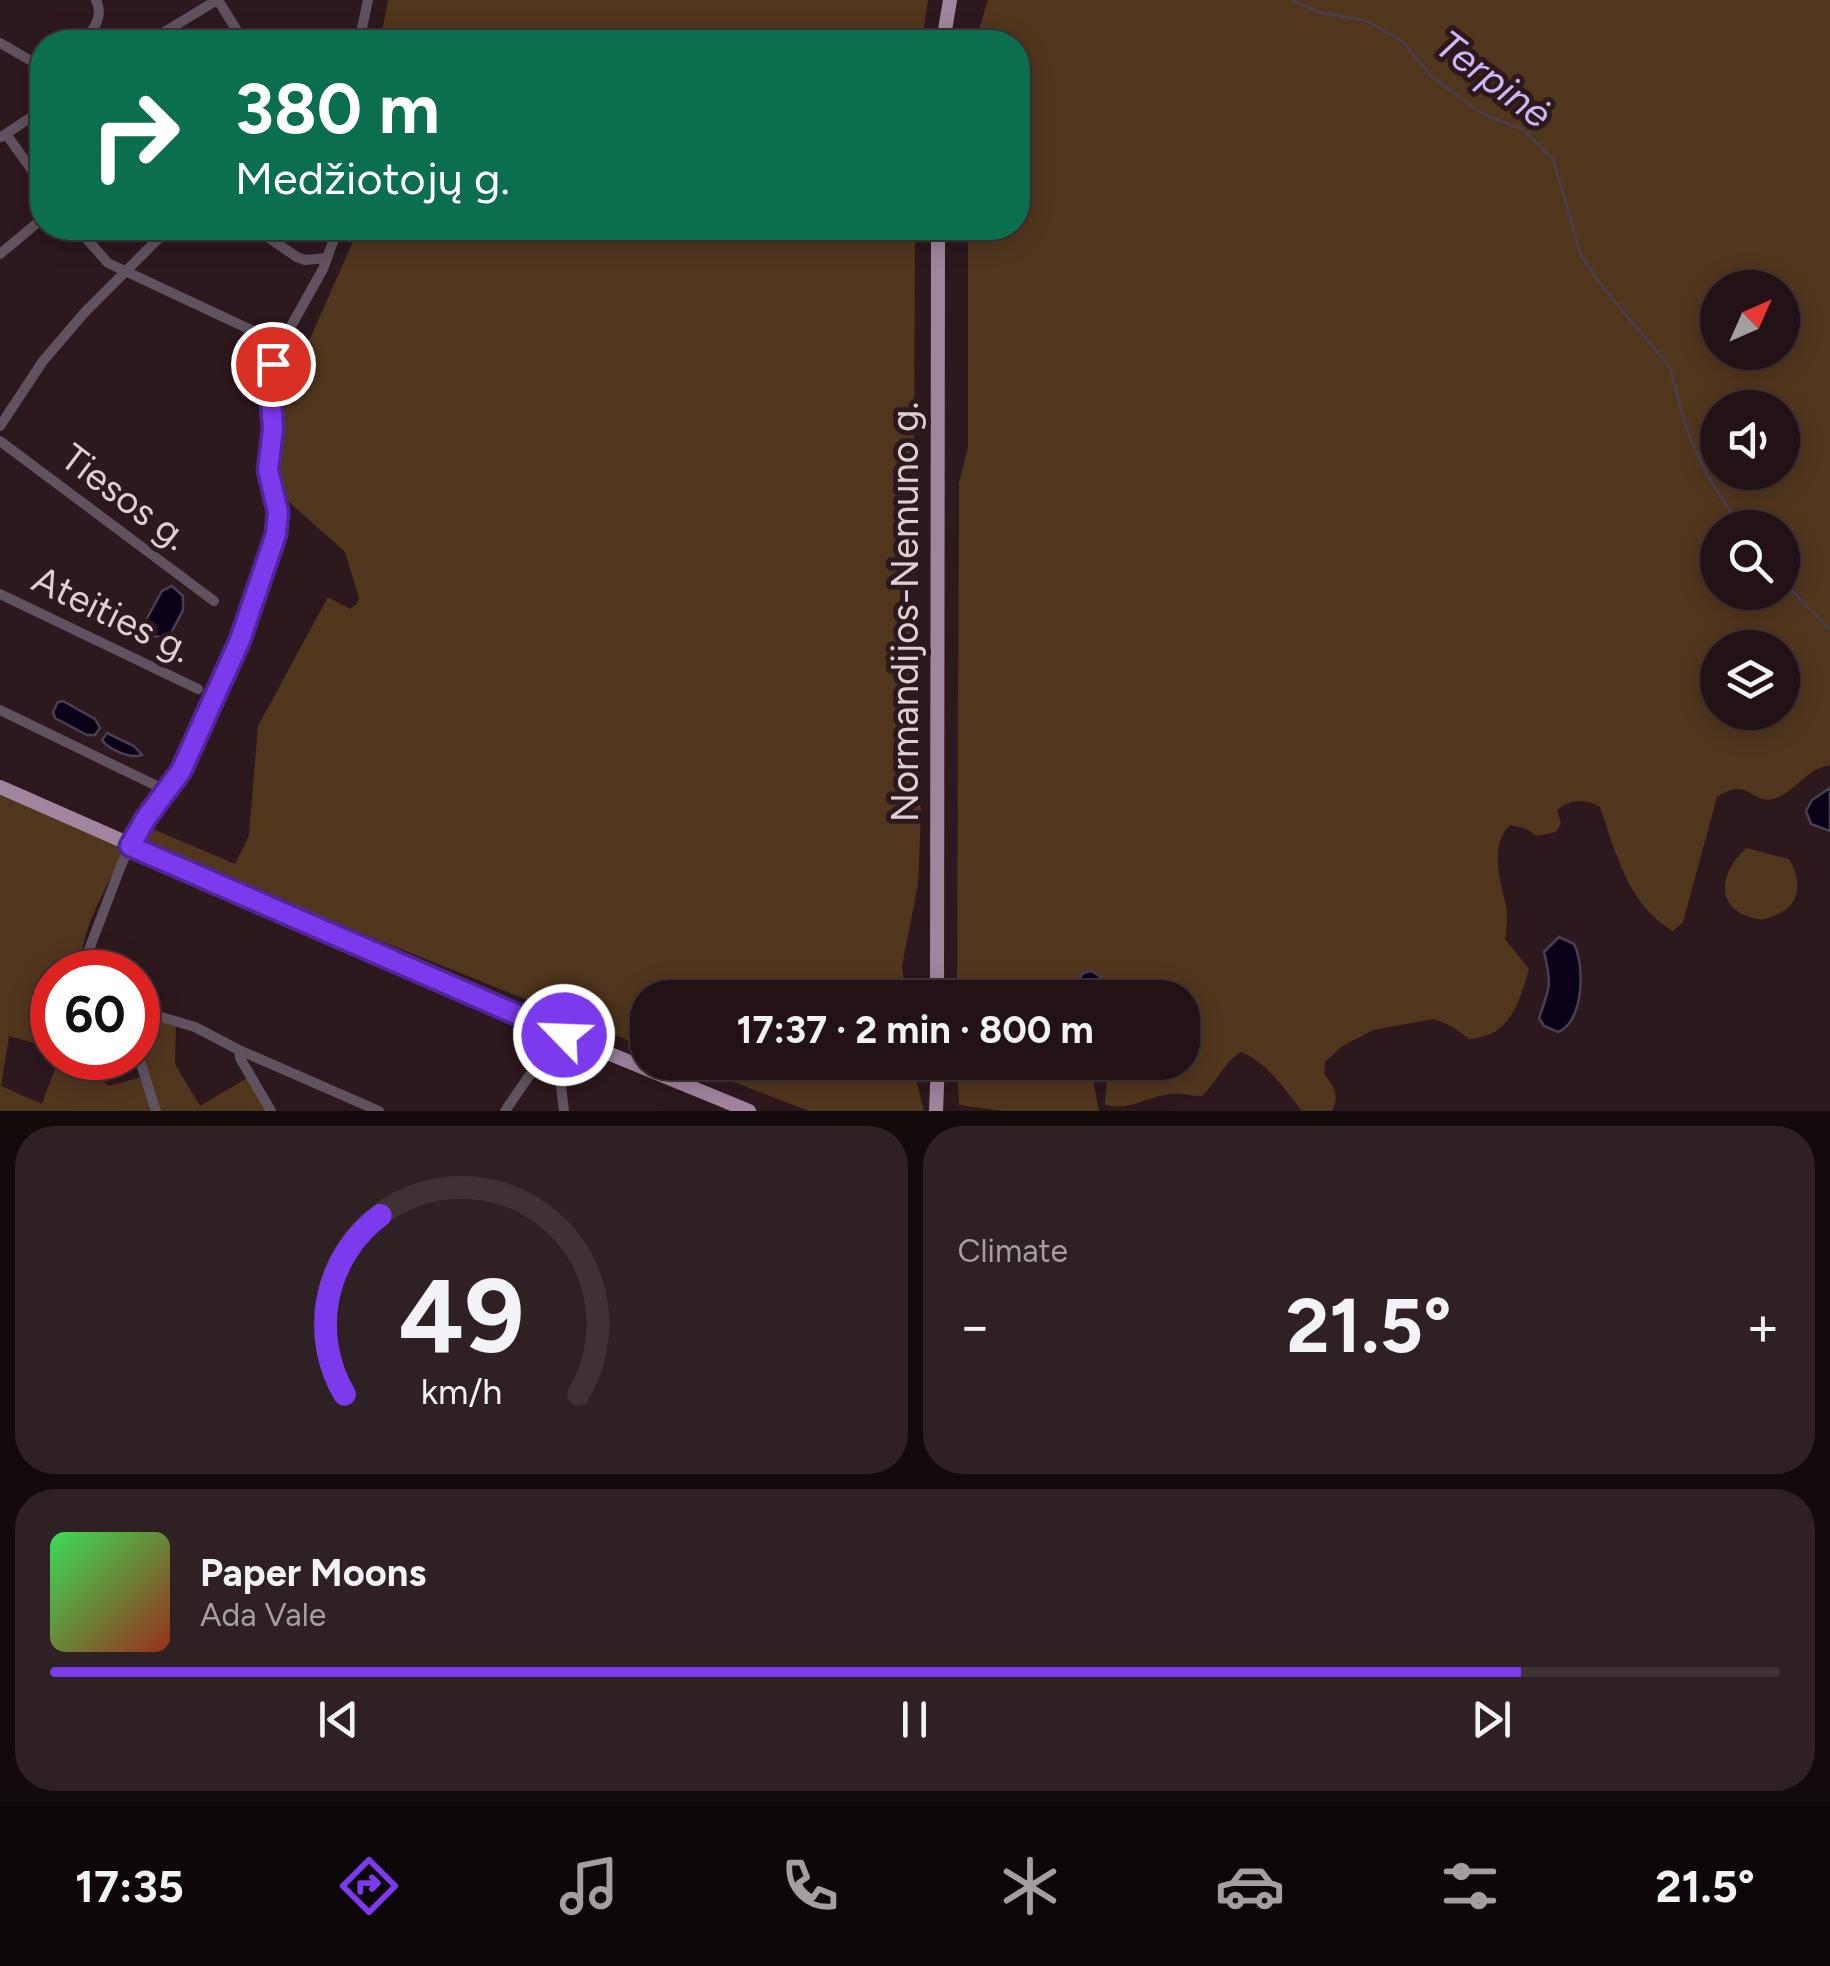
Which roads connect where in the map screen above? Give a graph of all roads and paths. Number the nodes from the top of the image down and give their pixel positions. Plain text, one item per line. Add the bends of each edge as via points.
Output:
1 (96, 0) edge
2 (218, 0) edge
3 (368, 0) edge
4 (950, 0) edge
5 (92, 30) edge
6 (168, 30) edge
7 (237, 30) edge
8 (362, 30) edge
9 (944, 30) edge
10 (0, 43) edge
11 (30, 61) edge
12 (30, 118) edge
13 (3, 136) edge
14 (30, 169) edge
15 (30, 229) edge
16 (88, 240) edge
17 (157, 240) edge
18 (272, 240) edge
19 (334, 240) edge
20 (938, 240) edge
21 (0, 254) edge
22 (327, 258) junction
23 (125, 272) junction
24 (281, 344) junction
25 (0, 426) edge
26 (0, 441) edge
27 (0, 594) edge
28 (214, 601) dead end
29 (198, 689) dead end
30 (0, 710) edge
31 (0, 788) edge
32 (167, 791) junction
33 (130, 846) junction
34 (88, 950) edge
35 (938, 980) edge
36 (160, 1017) edge
37 (564, 1035) junction
38 (239, 1050) junction
39 (557, 1054) junction
40 (146, 1080) edge
41 (938, 1080) edge
42 (156, 1111) edge
43 (271, 1111) edge
44 (379, 1111) edge
45 (506, 1111) edge
46 (564, 1111) edge
47 (748, 1111) edge
48 (939, 1111) edge

1 - 5 street via 100,14
2 - 6 street
2 - 7 street
3 - 8 street
4 - 9 main road
10 - 11 street
12 - 13 street
13 - 14 street
15 - 21 street
16 - 23 street
17 - 23 street
18 - 22 street via 297,257
19 - 22 street
20 - 35 main road, Normandijos-Nemuno g.
22 - 24 street
23 - 24 street
23 - 25 street via 43,361
24 - 32 street via 269,375 268,470 276,534 240,640
26 - 28 street, Tiesos g.
27 - 29 street, Ateities g.
30 - 32 street
31 - 33 main road
32 - 33 street
33 - 34 street
33 - 37 main road
36 - 38 street
37 - 39 street
37 - 47 main road
38 - 43 street
38 - 44 street
39 - 45 street via 530,1076
39 - 46 street
40 - 42 street
41 - 48 main road

